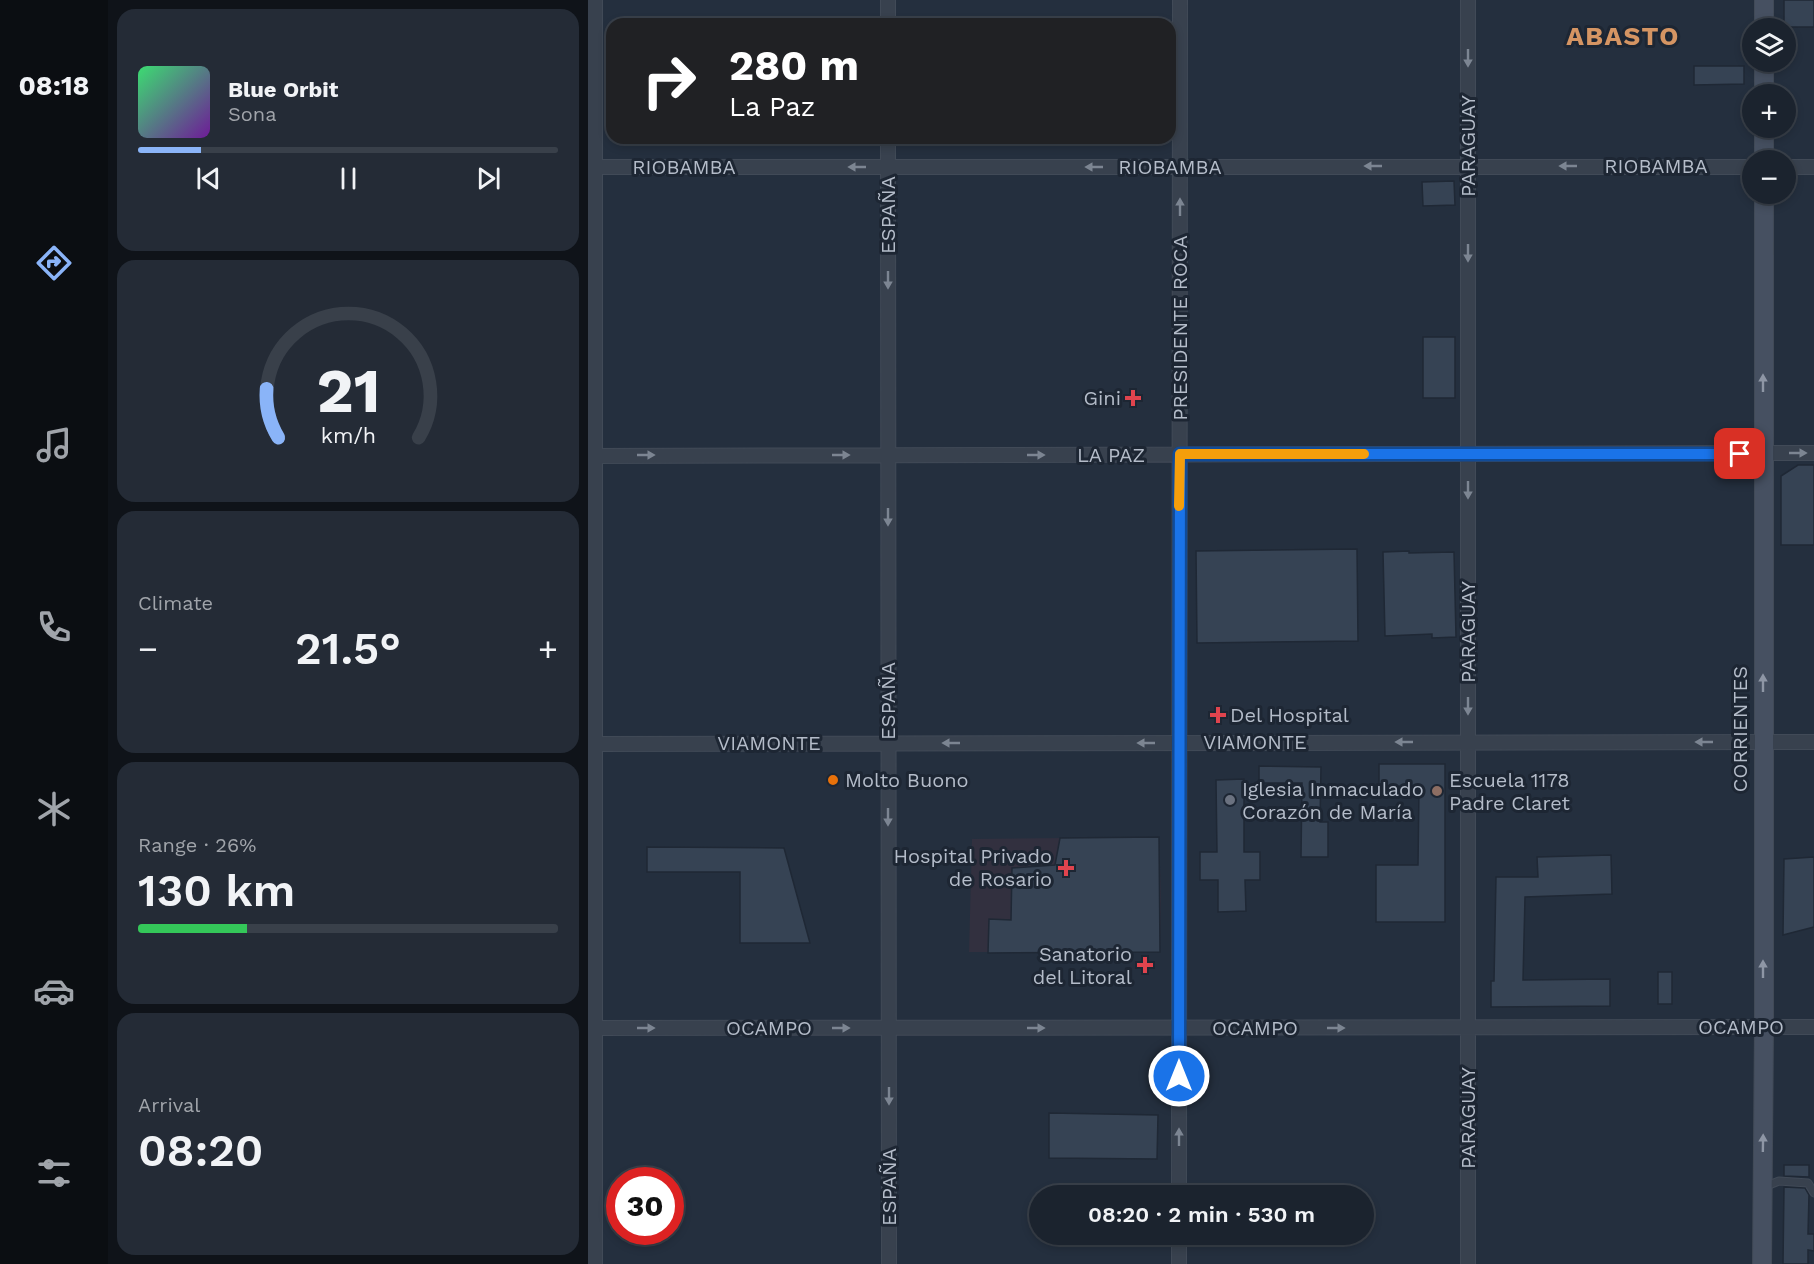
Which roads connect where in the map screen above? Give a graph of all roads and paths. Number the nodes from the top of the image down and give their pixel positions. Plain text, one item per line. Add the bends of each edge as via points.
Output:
1 (595, 0) edge
2 (888, 0) edge
3 (1180, 0) edge
4 (1468, 0) edge
5 (1764, 0) edge
6 (888, 18) edge
7 (1764, 18) edge
8 (888, 144) edge
9 (1468, 166) junction
10 (1742, 166) edge
11 (1796, 166) edge
12 (1814, 166) edge
13 (592, 167) edge
14 (888, 167) junction
15 (1180, 167) junction
16 (1764, 204) edge
17 (1763, 453) junction
18 (1814, 453) edge
19 (1180, 454) junction
20 (1468, 454) junction
21 (888, 455) junction
22 (592, 456) edge
23 (1179, 742) junction
24 (1468, 742) junction
25 (1762, 742) junction
26 (1814, 742) edge
27 (888, 743) junction
28 (592, 744) edge
29 (1814, 1027) edge
30 (592, 1028) edge
31 (889, 1028) junction
32 (1179, 1028) junction
33 (1468, 1028) junction
34 (1764, 1028) junction
35 (1179, 1185) edge
36 (1762, 1188) junction
37 (1814, 1193) edge
38 (1179, 1245) edge
39 (595, 1264) edge
40 (889, 1264) edge
41 (1179, 1264) edge
42 (1468, 1264) edge
43 (1761, 1264) edge

1 - 13 street
2 - 6 street
3 - 15 street, PRESIDENTE ROCA
4 -> 9 street, PARAGUAY
5 - 7 main road
8 - 14 street, ESPAÑA
10 -> 9 street, RIOBAMBA
9 -> 15 street, RIOBAMBA
9 -> 20 street, PARAGUAY
11 - 12 street
14 -> 13 street, RIOBAMBA
13 - 22 street
15 -> 14 street, RIOBAMBA
14 -> 21 street, ESPAÑA
19 -> 15 street, PRESIDENTE ROCA
17 -> 16 main road, CORRIENTES
17 -> 18 street, LA PAZ
17 - 20 street, LA PAZ
25 -> 17 main road, CORRIENTES
19 - 20 street, LA PAZ
21 -> 19 street, LA PAZ
19 - 23 street, PRESIDENTE ROCA
20 -> 24 street, PARAGUAY
22 -> 21 street, LA PAZ
21 -> 27 street, ESPAÑA
22 - 28 street
24 -> 23 street, VIAMONTE
23 -> 27 street, VIAMONTE
23 - 32 street, PRESIDENTE ROCA
25 -> 24 street, VIAMONTE
24 - 33 street, PARAGUAY
25 - 26 street, VIAMONTE
34 -> 25 main road, CORRIENTES
27 - 28 street, VIAMONTE
27 -> 31 street, ESPAÑA
28 - 30 street
29 - 34 street, OCAMPO
30 -> 31 street, OCAMPO
30 - 39 street
31 -> 32 street, OCAMPO
31 -> 40 street, ESPAÑA
32 -> 33 street, OCAMPO
35 -> 32 street, PRESIDENTE ROCA
33 - 34 street, OCAMPO
33 - 42 street, PARAGUAY
36 -> 34 main road, CORRIENTES
36 - 37 lane via 1779,1181 1808,1183
36 - 43 main road, CORRIENTES
38 - 41 street

